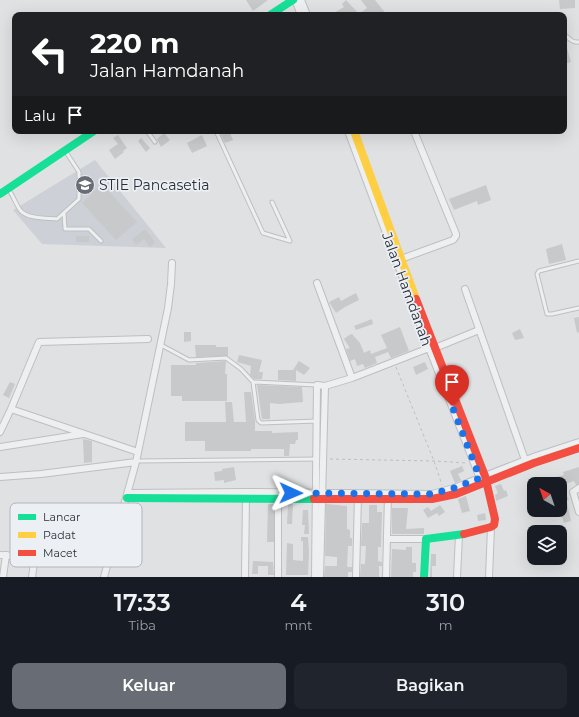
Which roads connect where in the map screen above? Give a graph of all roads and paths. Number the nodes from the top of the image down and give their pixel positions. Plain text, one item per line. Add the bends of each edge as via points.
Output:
1 (301, 0) edge
2 (289, 1) edge
3 (274, 12) edge
4 (298, 12) edge
5 (306, 12) edge
6 (567, 37) edge
7 (579, 42) edge
8 (90, 134) edge
9 (149, 134) edge
10 (217, 134) edge
11 (349, 134) edge
12 (355, 134) edge
13 (415, 134) edge
14 (155, 142) dead end
15 (66, 150) junction
16 (8, 188) junction
17 (0, 194) edge
18 (272, 202) dead end
19 (64, 213) junction
20 (101, 241) dead end
21 (401, 259) junction
22 (579, 261) edge
23 (172, 263) dead end
24 (317, 283) dead end
25 (464, 289) dead end
26 (579, 308) edge
27 (479, 330) junction
28 (148, 339) dead end
29 (161, 345) junction
30 (432, 348) junction
31 (394, 363) junction
32 (352, 378) junction
33 (253, 382) junction
34 (317, 385) junction
35 (325, 386) junction
36 (11, 409) junction
37 (316, 421) junction
38 (0, 432) edge
39 (85, 434) junction
40 (324, 436) junction
41 (316, 437) junction
42 (579, 442) edge
43 (0, 447) edge
44 (579, 448) edge
45 (138, 452) junction
46 (316, 459) junction
47 (323, 459) junction
48 (525, 460) junction
49 (137, 461) junction
50 (434, 461) junction
51 (474, 464) junction
52 (0, 477) edge
53 (484, 482) junction
54 (579, 488) edge
55 (444, 491) junction
56 (246, 495) junction
57 (128, 496) junction
58 (278, 496) junction
59 (319, 496) junction
60 (358, 496) junction
61 (388, 497) junction
62 (126, 503) edge
63 (579, 512) edge
64 (491, 527) junction
65 (459, 535) junction
66 (387, 539) junction
67 (426, 539) junction
68 (3, 555) edge
69 (34, 567) edge
70 (107, 567) edge
71 (3, 577) edge
72 (32, 577) edge
73 (104, 577) edge
74 (245, 577) edge
75 (278, 577) edge
76 (315, 577) edge
77 (320, 577) edge
78 (356, 577) edge
79 (386, 577) edge
80 (424, 577) edge
81 (457, 577) edge
82 (489, 577) edge

1 - 5 street
2 - 3 street
2 - 4 street
6 - 7 lane
8 - 15 street
9 - 14 lane
10 - 18 lane via 262,233 290,241
11 - 30 street, Jalan Hamdanah
12 - 21 street, Jalan Hamdanah
13 - 21 street via 456,236 453,240
15 - 16 street
15 - 19 lane via 79,172 79,199
16 - 17 street
16 - 19 lane via 21,211 26,214 40,218 57,218
19 - 20 lane via 65,229 88,229
21 - 30 street, Jalan Hamdanah
22 - 26 lane via 539,271 537,274 547,314
23 - 29 street
24 - 32 street
25 - 27 street
27 - 30 street
27 - 48 street
28 - 36 street via 39,342
29 - 33 lane via 189,360 226,358
29 - 45 street
30 - 31 street
30 - 51 street, Jalan Hamdanah
30 - 53 street, Jalan Hamdanah
31 - 32 street
31 - 50 path
32 - 35 street
33 - 34 lane
33 - 37 lane via 258,420 261,423
34 - 35 street
34 - 37 street
35 - 40 street
36 - 38 street
36 - 39 street
37 - 41 street
39 - 43 street
39 - 45 street
40 - 41 street
40 - 47 street
41 - 46 street
42 - 48 street
44 - 53 street
45 - 49 street
46 - 47 lane
46 - 49 lane
46 - 59 street
47 - 50 path
47 - 59 street
48 - 53 street
49 - 52 street
49 - 57 street
50 - 51 path
50 - 55 path
51 - 53 street, Jalan Hamdanah
53 - 55 street
53 - 61 street via 456,494 432,500
53 - 64 street via 495,519
54 - 63 street via 573,492
55 - 61 street
56 - 57 street
56 - 58 street
56 - 74 street
57 - 62 street
58 - 59 street
58 - 75 street
59 - 60 street
59 - 76 street
59 - 77 street
60 - 61 street
60 - 78 street
61 - 66 street
64 - 65 street
64 - 82 street
65 - 67 street
65 - 81 street
66 - 67 street
66 - 79 street
67 - 80 street
68 - 71 street
69 - 72 street
70 - 73 street

